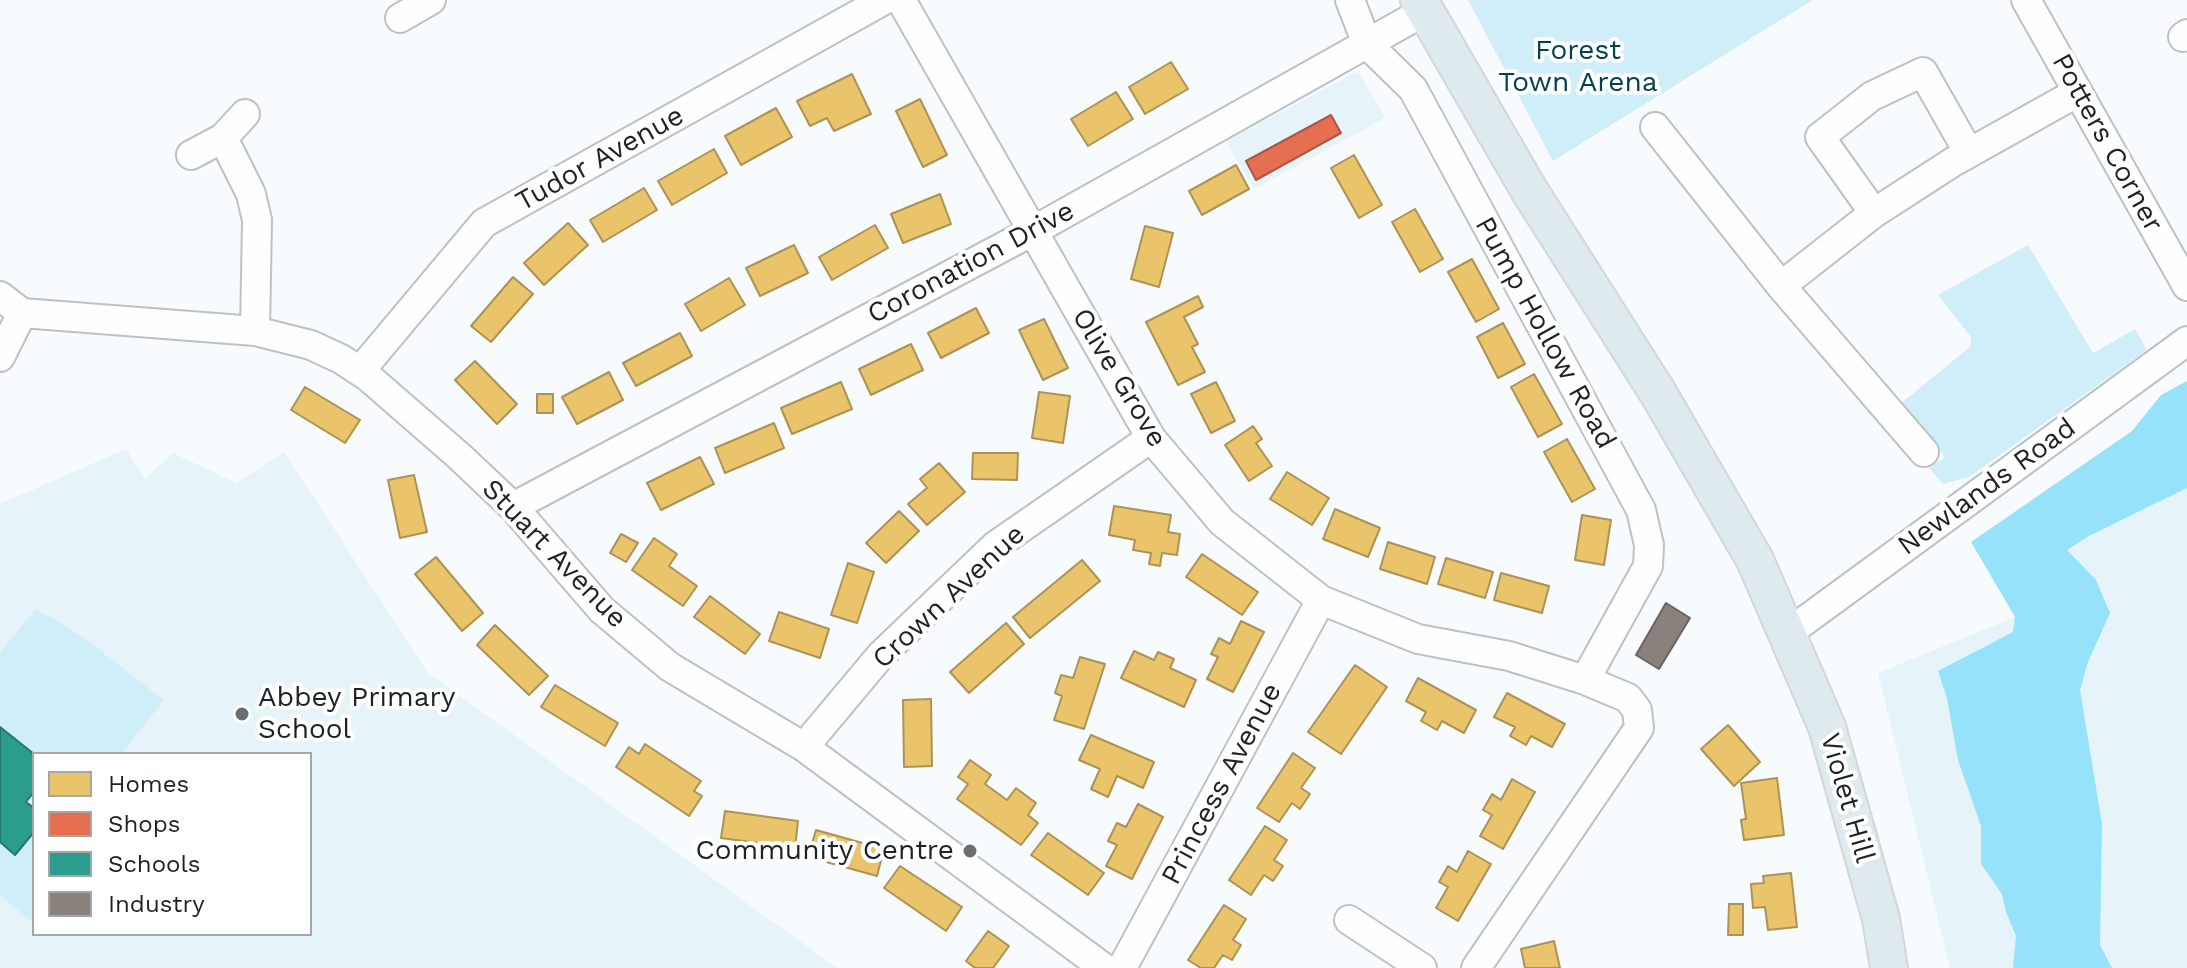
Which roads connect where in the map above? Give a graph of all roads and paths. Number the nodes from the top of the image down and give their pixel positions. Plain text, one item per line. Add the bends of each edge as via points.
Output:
1 (431, 0) edge
2 (884, 0) edge
3 (901, 0) edge
4 (1350, 0) edge
5 (2026, 0) edge
6 (1422, 6) edge
7 (400, 18) dead end
8 (1367, 44) junction
9 (2078, 92) junction
10 (245, 114) dead end
11 (1655, 127) dead end
12 (223, 138) junction
13 (1969, 153) junction
14 (191, 155) dead end
15 (1874, 213) junction
16 (1033, 231) junction
17 (1781, 286) junction
18 (2187, 286) edge
19 (0, 296) edge
20 (22, 313) junction
21 (255, 331) junction
22 (2187, 341) edge
23 (0, 357) edge
24 (360, 371) junction
25 (1151, 438) junction
26 (1924, 452) dead end
27 (513, 507) junction
28 (1321, 600) junction
29 (1788, 633) junction
30 (1585, 680) junction
31 (804, 747) junction
32 (1349, 920) dead end
33 (1104, 968) edge
34 (1122, 968) edge
35 (1422, 968) edge
36 (1476, 968) edge
37 (1889, 968) edge

1 - 7 street
2 - 24 street, Tudor Avenue via 484,223
3 - 16 street, Olive Grove
4 - 8 street, Pump Hollow Road
5 - 9 street, Potters Corner
6 - 8 street, Coronation Drive
6 - 29 main road, Pump Hollow Road via 1726,508
8 - 16 street, Coronation Drive
8 - 30 street, Pump Hollow Road via 1413,89 1641,510 1648,566
9 - 13 street
9 - 18 street, Potters Corner
10 - 12 street
11 - 17 street
12 - 14 street
12 - 21 street via 251,194 257,220
13 - 15 street
13 - 15 street via 1923,72 1872,96 1820,137
15 - 17 street
16 - 25 street, Olive Grove
16 - 27 street, Coronation Drive
17 - 26 street
19 - 20 street
20 - 21 street, Stuart Avenue
20 - 23 street
21 - 24 street, Stuart Avenue via 311,345
22 - 29 street, Newlands Road
24 - 27 street, Stuart Avenue
25 - 28 street, Olive Grove via 1222,522
25 - 31 street, Crown Avenue via 995,546 881,655
27 - 31 street, Stuart Avenue via 602,610 670,667
28 - 30 street, Olive Grove via 1418,639 1509,656
28 - 34 street, Princess Avenue
29 - 37 main road, Violet Hill via 1827,727 1881,919
30 - 36 street, Olive Grove via 1628,698 1637,710 1639,728
31 - 33 street, Stuart Avenue
32 - 35 street

